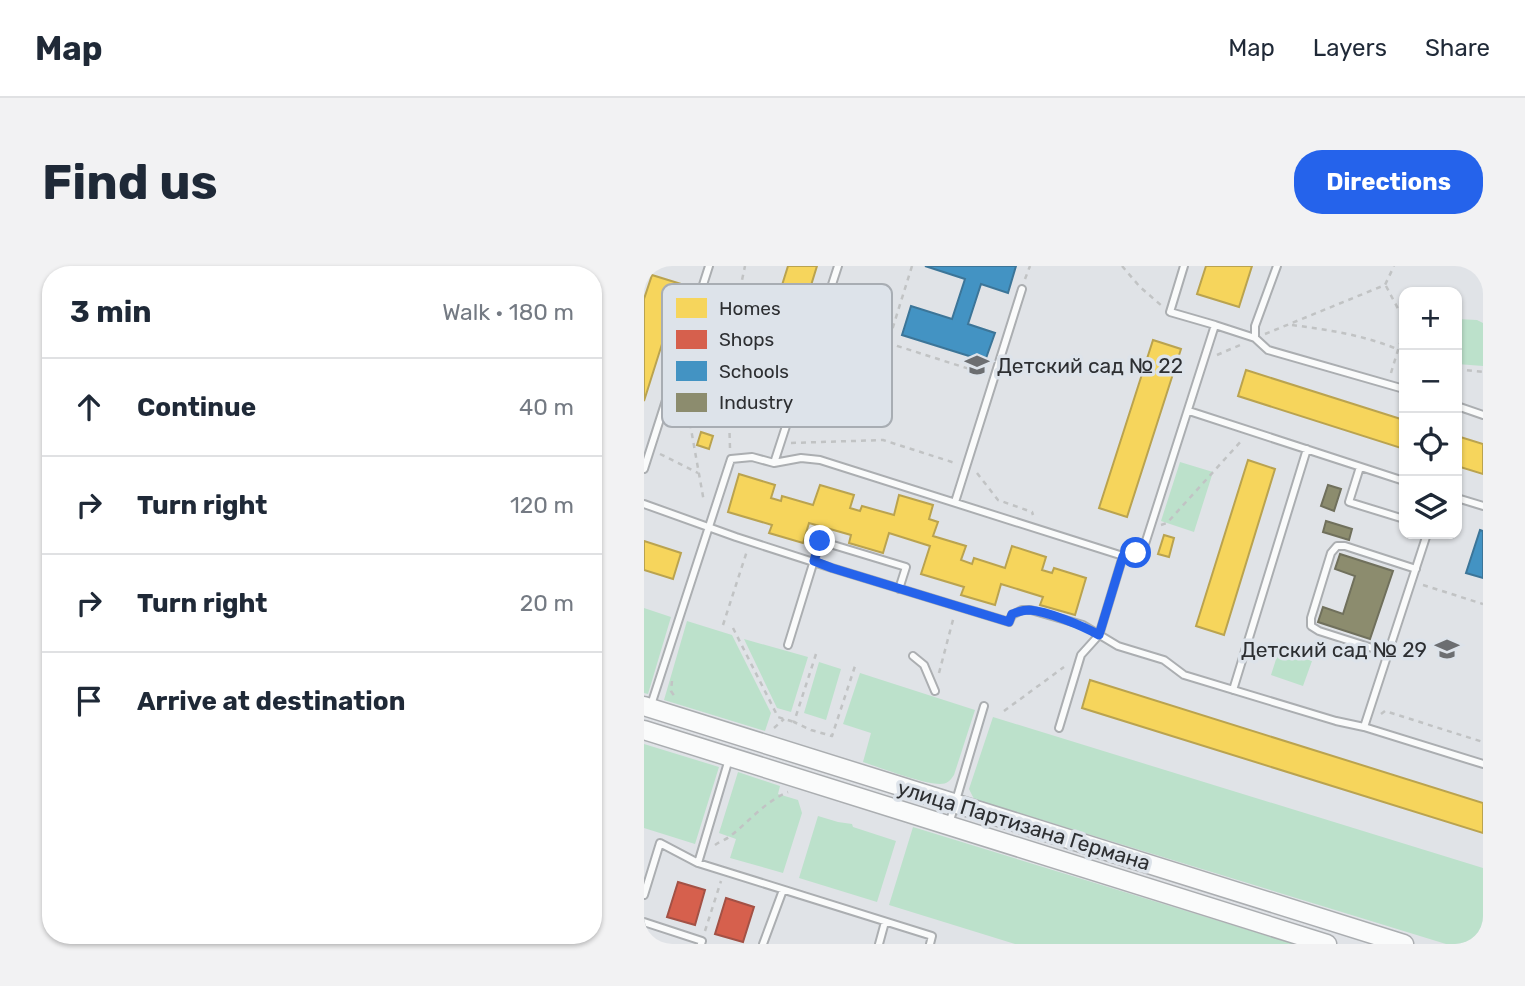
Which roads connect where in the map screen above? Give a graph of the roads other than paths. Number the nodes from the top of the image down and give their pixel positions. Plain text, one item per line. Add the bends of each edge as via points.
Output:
1 (709, 266) edge
2 (838, 266) edge
3 (1184, 266) edge
4 (1277, 266) edge
5 (703, 284) edge
6 (832, 284) edge
7 (1022, 289) road end
8 (1215, 325) junction
9 (1255, 338) junction
10 (1399, 388) edge
11 (1462, 408) edge
12 (1189, 411) junction
13 (662, 413) edge
14 (1483, 415) edge
15 (785, 427) edge
16 (1307, 449) junction
17 (774, 463) junction
18 (1360, 467) junction
19 (644, 469) edge
20 (1399, 479) edge
21 (1462, 500) edge
22 (955, 502) junction
23 (644, 504) edge
24 (1483, 506) edge
25 (1399, 517) edge
26 (709, 527) junction
27 (1425, 539) edge
28 (1123, 556) junction
29 (814, 561) junction
30 (1416, 569) junction
31 (899, 589) junction
32 (1099, 635) junction
33 (788, 645) dead end
34 (1388, 653) junction
35 (913, 656) dead end
36 (1233, 690) junction
37 (935, 691) road end
38 (984, 706) dead end
39 (647, 707) edge
40 (1364, 727) junction
41 (1059, 728) dead end
42 (644, 730) edge
43 (730, 757) junction
44 (1483, 764) edge
45 (955, 803) junction
46 (949, 826) junction
47 (698, 863) junction
48 (783, 890) junction
49 (644, 895) edge
50 (644, 922) edge
51 (885, 922) junction
52 (702, 942) edge
53 (764, 944) edge
54 (879, 944) edge
55 (930, 944) edge
56 (1326, 944) edge
57 (1404, 944) edge

1 - 5 lane
2 - 6 lane
3 - 8 lane via 1170,312
4 - 9 lane via 1255,326
7 - 22 lane
8 - 9 lane
8 - 12 lane
9 - 10 lane via 1268,349
11 - 14 lane
12 - 16 lane
12 - 28 lane via 1145,544 1136,553
13 - 19 lane
15 - 17 lane
16 - 18 lane
16 - 36 lane
17 - 22 lane via 820,460
17 - 26 lane via 752,457 731,459
18 - 20 lane
18 - 25 lane via 1349,502
21 - 24 lane
22 - 28 lane
23 - 26 lane
26 - 29 lane
26 - 39 lane
27 - 30 lane
28 - 32 lane
29 - 31 lane
29 - 31 lane via 820,541 906,567
29 - 33 lane
30 - 34 lane
30 - 34 lane via 1345,546 1337,546 1331,553 1311,626
31 - 32 lane via 1009,622 1012,614 1031,610 1083,625
32 - 36 lane via 1164,660 1184,675
32 - 41 lane via 1081,655
34 - 40 lane
35 - 37 lane via 924,665
36 - 40 lane
38 - 45 lane
39 - 45 main road, улица Партизана Германа
40 - 44 lane
42 - 43 main road, улица Партизана Германа
43 - 46 main road, улица Партизана Германа
43 - 47 lane
45 - 46 lane
45 - 57 main road, улица Партизана Германа
46 - 56 main road, улица Партизана Германа
47 - 48 lane
47 - 49 lane via 660,844
48 - 51 lane
48 - 53 lane
50 - 52 lane
51 - 54 lane
51 - 55 lane via 932,936

